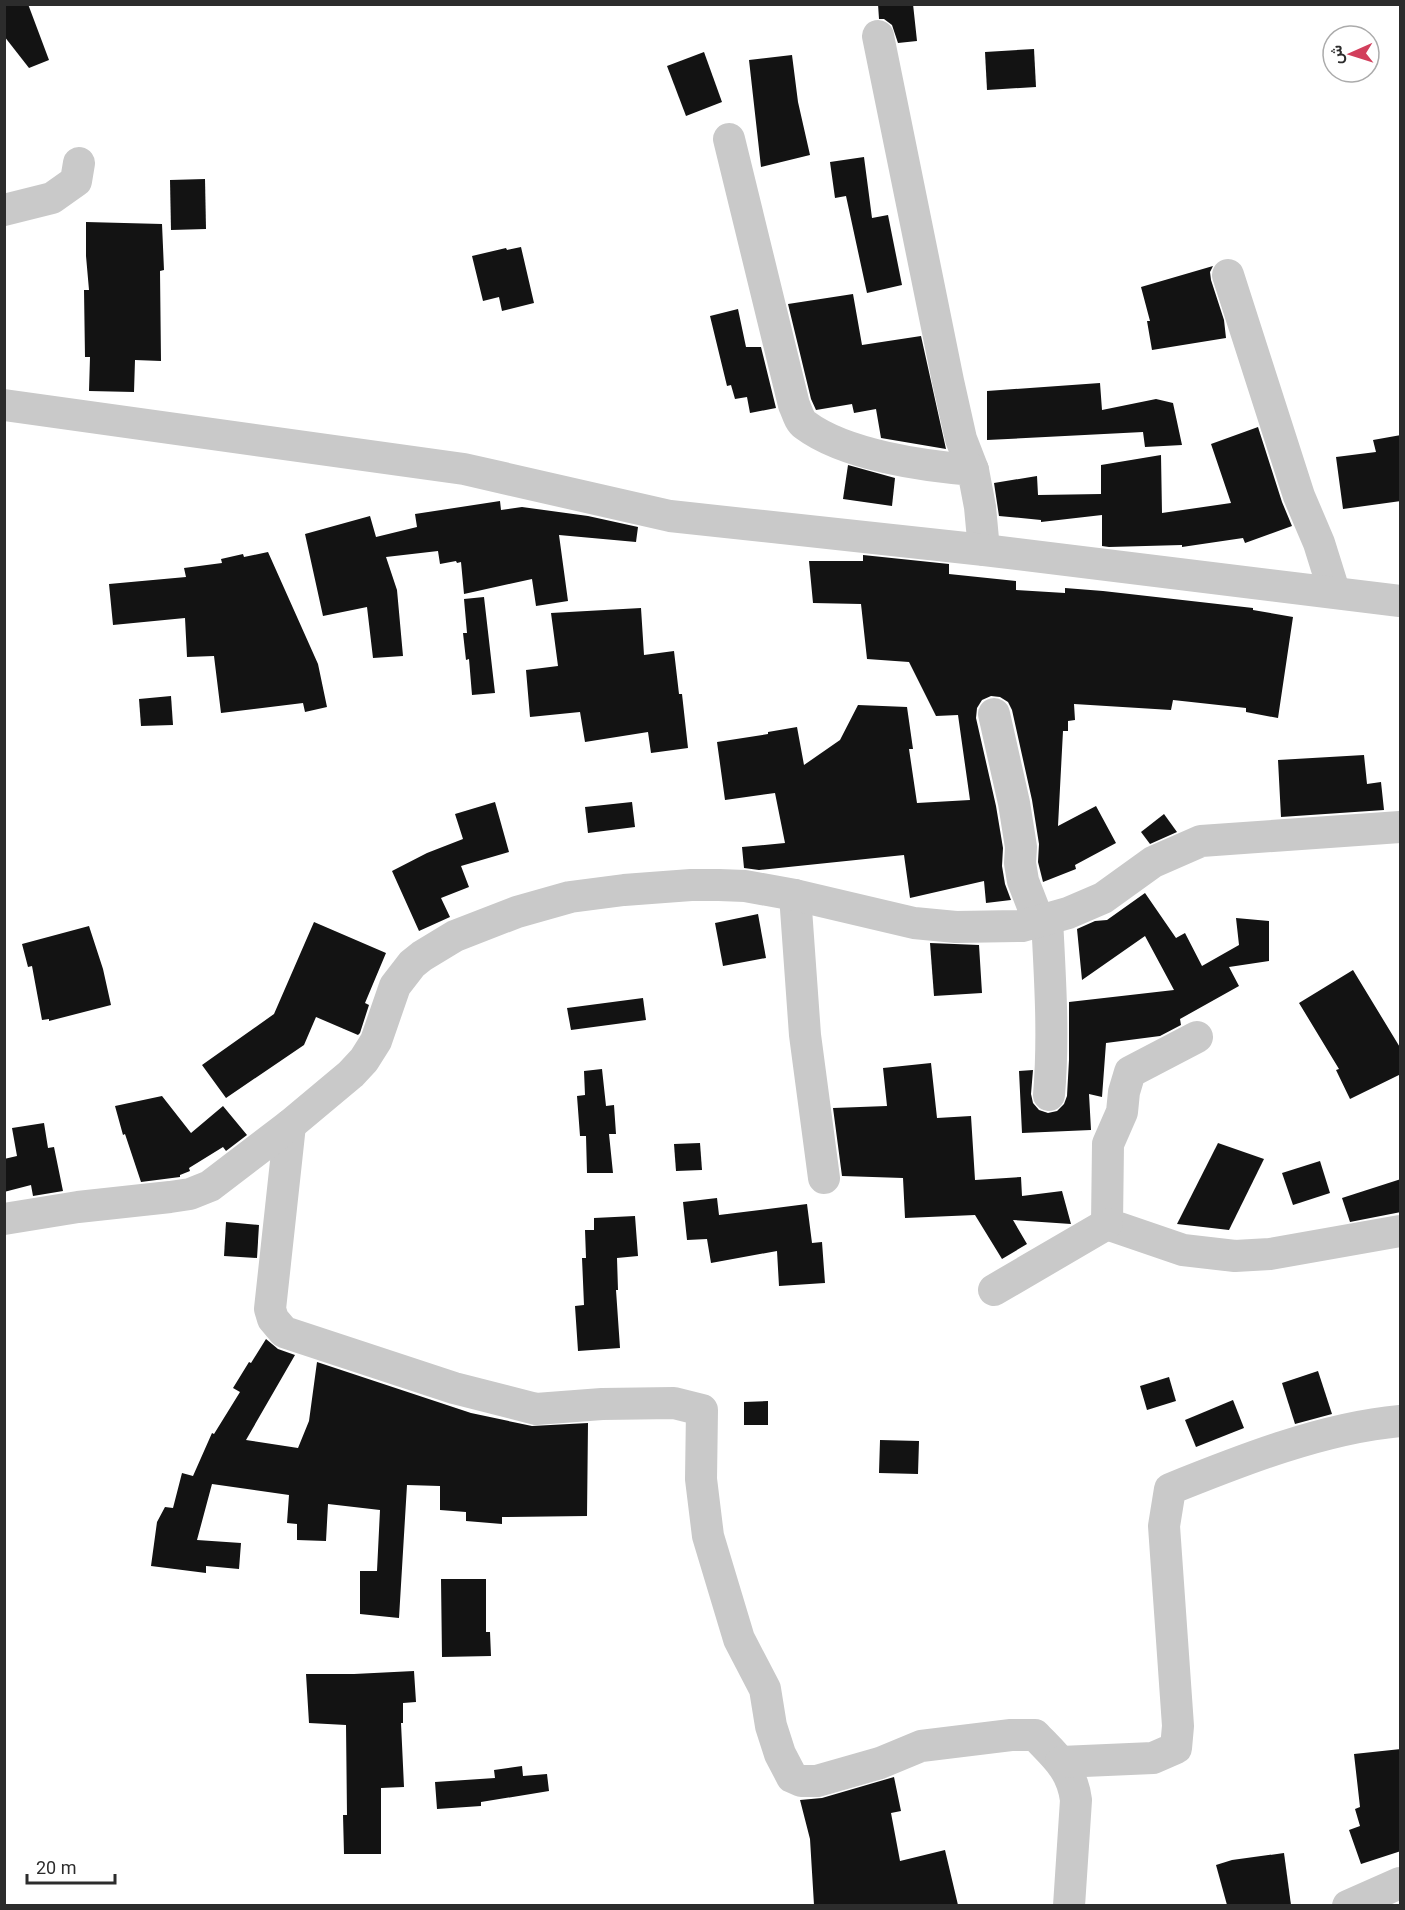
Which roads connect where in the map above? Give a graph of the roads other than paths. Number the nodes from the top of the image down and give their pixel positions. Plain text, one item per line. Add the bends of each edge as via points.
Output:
1 (878, 36) dead end
2 (729, 139) dead end
3 (79, 163) dead end
4 (4, 210) edge
5 (1228, 275) dead end
6 (4, 405) edge
7 (973, 470) junction
8 (984, 550) junction
9 (1334, 591) junction
10 (1401, 600) edge
11 (994, 714) dead end
12 (1401, 827) edge
13 (795, 895) junction
14 (1043, 921) junction
15 (1197, 1037) dead end
16 (1049, 1095) dead end
17 (290, 1125) junction
18 (824, 1178) dead end
19 (4, 1219) edge
20 (1107, 1224) junction
21 (1401, 1231) edge
22 (994, 1290) dead end
23 (1401, 1421) edge
24 (1061, 1762) junction
25 (1401, 1883) edge
26 (1069, 1905) edge
27 (1348, 1905) edge

1 - 7 street via 948,381 961,439
2 - 7 street via 794,405 802,424 864,453
3 - 4 street via 76,181 51,198
5 - 9 street
6 - 8 street via 464,469 670,516
7 - 8 street
8 - 9 street
9 - 10 street
11 - 14 street via 1014,803 1023,881
12 - 14 street via 1201,841 1153,862 1103,898
13 - 14 street via 915,923 1022,926
13 - 17 street via 719,885 624,890 559,900 455,936 411,964 395,987 376,1041 364,1060
13 - 18 street via 805,1035
14 - 16 street via 1050,975
15 - 20 street via 1130,1072 1122,1112 1108,1144
17 - 19 street via 210,1186 189,1194
17 - 24 street via 270,1309 285,1332 454,1388 536,1409 674,1403 702,1410 701,1479 708,1536 740,1639 765,1689 780,1754 792,1776 801,1781 817,1781 880,1763 921,1746 1011,1735 1035,1735
20 - 21 street via 1183,1250 1235,1256 1270,1254
20 - 22 street
23 - 24 street via 1372,1423 1288,1446 1170,1489 1164,1526 1178,1726 1176,1748 1153,1758
24 - 26 street via 1074,1784 1076,1800
25 - 27 street

